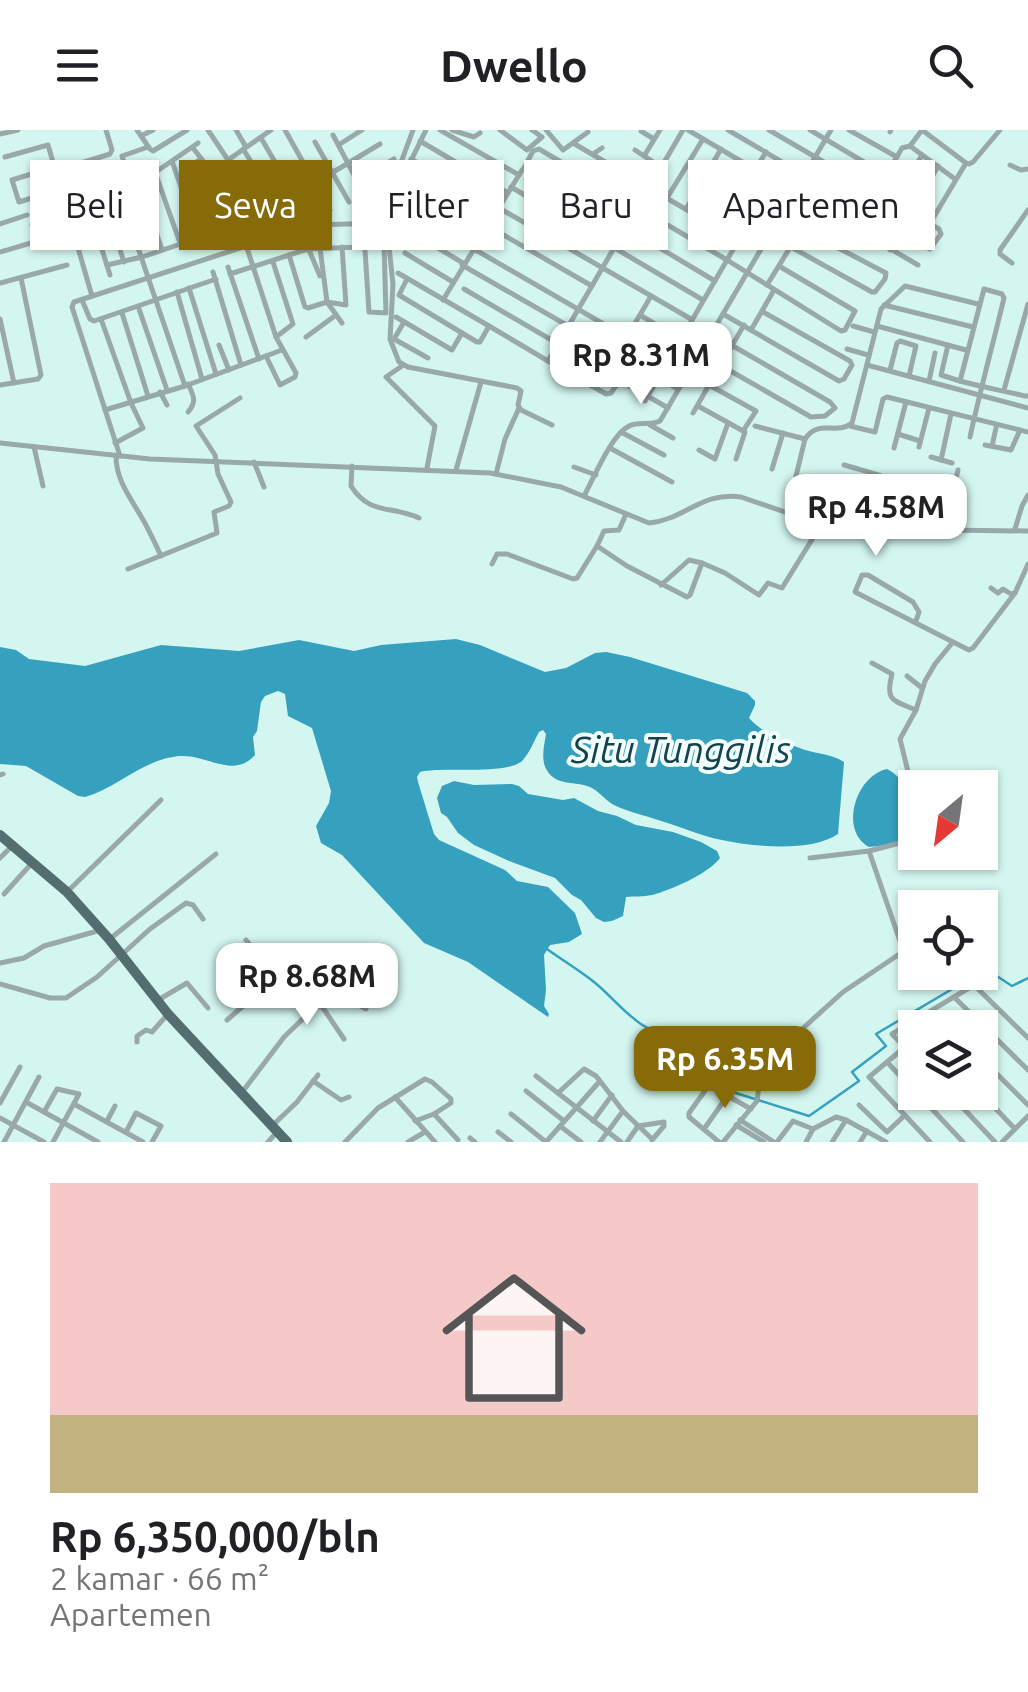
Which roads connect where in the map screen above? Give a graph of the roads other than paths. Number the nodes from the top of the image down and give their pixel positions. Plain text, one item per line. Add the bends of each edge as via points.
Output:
1 (18, 130) edge
2 (106, 130) edge
3 (153, 130) edge
4 (186, 130) edge
5 (208, 130) edge
6 (236, 130) edge
7 (285, 130) edge
8 (362, 130) edge
9 (412, 130) edge
10 (426, 130) edge
11 (440, 130) edge
12 (452, 130) edge
13 (500, 130) edge
14 (532, 130) edge
15 (657, 130) edge
16 (686, 130) edge
17 (728, 130) edge
18 (769, 130) edge
19 (810, 130) edge
20 (831, 130) edge
21 (849, 130) edge
22 (1000, 130) edge
23 (270, 131) edge
24 (550, 131) edge
25 (641, 131) edge
26 (588, 132) edge
27 (139, 133) edge
28 (480, 133) dead end
29 (0, 134) edge
30 (333, 134) dead end
31 (260, 138) junction
32 (652, 138) junction
33 (702, 139) junction
34 (826, 139) junction
35 (420, 141) junction
36 (315, 142) dead end
37 (572, 143) junction
38 (340, 144) junction
39 (380, 144) dead end
40 (535, 146) dead end
41 (910, 146) junction
42 (148, 147) junction
43 (196, 148) junction
44 (244, 148) junction
45 (602, 148) dead end
46 (635, 150) dead end
47 (720, 150) junction
48 (766, 152) junction
49 (592, 154) junction
50 (922, 155) junction
51 (644, 156) junction
52 (4, 157) dead end
53 (897, 157) junction
54 (815, 158) junction
55 (411, 159) edge
56 (52, 160) edge
57 (91, 160) edge
58 (123, 160) edge
59 (200, 160) edge
60 (205, 160) edge
61 (228, 160) joint
62 (251, 160) edge
63 (273, 160) edge
64 (302, 160) edge
65 (325, 160) edge
66 (402, 160) edge
67 (528, 160) edge
68 (556, 160) edge
69 (602, 160) edge
70 (650, 160) edge
71 (666, 160) edge
72 (714, 160) edge
73 (738, 160) edge
74 (761, 160) edge
75 (780, 160) edge
76 (818, 160) edge
77 (861, 160) edge
78 (895, 160) edge
79 (919, 160) edge
80 (172, 161) junction
81 (966, 162) junction
82 (348, 164) junction
83 (1010, 165) dead end
84 (938, 166) junction
85 (524, 168) edge
86 (159, 169) edge
87 (1028, 169) edge
88 (352, 171) edge
89 (935, 171) edge
90 (332, 172) joint
91 (30, 174) edge
92 (519, 175) junction
93 (955, 178) junction
94 (179, 181) edge
95 (159, 186) edge
96 (509, 190) junction
97 (668, 196) edge
98 (524, 198) edge
99 (30, 199) edge
100 (504, 199) edge
101 (668, 199) edge
102 (349, 202) dead end
103 (688, 206) edge
104 (686, 209) joint
105 (1028, 210) edge
106 (504, 212) edge
107 (935, 214) edge
108 (28, 215) dead end
109 (0, 224) edge
110 (668, 226) edge
111 (504, 235) edge
112 (159, 240) edge
113 (179, 241) edge
114 (30, 243) edge
115 (179, 244) edge
116 (332, 247) edge
117 (342, 247) junction
118 (352, 247) edge
119 (78, 250) edge
120 (102, 250) edge
121 (120, 250) edge
122 (140, 250) edge
123 (162, 250) junction
124 (231, 250) edge
125 (248, 250) edge
126 (305, 250) edge
127 (308, 250) edge
128 (320, 250) edge
129 (364, 250) edge
130 (386, 250) edge
131 (387, 250) edge
132 (440, 250) edge
133 (472, 250) edge
134 (479, 250) edge
135 (613, 250) edge
136 (620, 250) edge
137 (663, 250) edge
138 (733, 250) edge
139 (761, 250) edge
140 (790, 250) edge
141 (795, 250) edge
142 (841, 250) edge
143 (890, 250) edge
144 (0, 252) edge
145 (405, 253) dead end
146 (289, 256) junction
147 (142, 257) junction
148 (727, 260) junction
149 (124, 262) junction
150 (273, 262) junction
151 (1012, 263) dead end
152 (463, 264) junction
153 (67, 265) dead end
154 (107, 265) junction
155 (778, 266) junction
156 (918, 266) dead end
157 (254, 267) junction
158 (603, 268) junction
159 (213, 272) dead end
160 (398, 274) dead end
161 (747, 274) junction
162 (110, 275) dead end
163 (22, 278) junction
164 (149, 278) junction
165 (407, 279) junction
166 (216, 280) junction
167 (715, 281) junction
168 (453, 282) junction
169 (324, 283) junction
170 (0, 284) edge
171 (767, 285) junction
172 (592, 286) junction
173 (189, 288) junction
174 (464, 289) dead end
175 (774, 290) junction
176 (177, 292) junction
177 (92, 296) junction
178 (650, 296) junction
179 (156, 299) junction
180 (82, 300) junction
181 (443, 300) junction
182 (704, 300) junction
183 (328, 302) junction
184 (978, 304) junction
185 (1028, 304) edge
186 (884, 305) junction
187 (138, 306) junction
188 (579, 308) junction
189 (763, 312) junction
190 (122, 313) junction
191 (724, 314) junction
192 (640, 315) junction
193 (336, 316) junction
194 (396, 316) dead end
195 (101, 319) junction
196 (692, 319) junction
197 (0, 320) edge
198 (404, 322) junction
199 (342, 323) dead end
200 (489, 326) junction
201 (568, 326) junction
202 (744, 326) junction
203 (853, 326) dead end
204 (972, 327) junction
205 (876, 329) junction
206 (752, 330) junction
207 (462, 333) junction
208 (276, 337) junction
209 (306, 337) dead end
210 (627, 337) junction
211 (680, 339) junction
212 (558, 344) junction
213 (220, 345) dead end
214 (732, 345) junction
215 (948, 345) junction
216 (847, 349) dead end
217 (282, 350) junction
218 (966, 350) junction
219 (936, 353) dead end
220 (870, 355) junction
221 (262, 358) junction
222 (428, 358) dead end
223 (668, 360) junction
224 (548, 361) junction
225 (720, 364) junction
226 (241, 365) junction
227 (867, 365) junction
228 (402, 366) junction
229 (229, 370) junction
230 (890, 370) junction
231 (689, 372) junction
232 (216, 374) junction
233 (910, 376) junction
234 (658, 378) junction
235 (202, 380) junction
236 (620, 380) junction
237 (929, 381) junction
238 (960, 381) junction
239 (482, 382) junction
240 (14, 383) junction
241 (187, 385) junction
242 (709, 385) junction
243 (0, 386) edge
244 (982, 386) junction
245 (678, 389) junction
246 (1004, 390) junction
247 (164, 391) junction
248 (980, 395) junction
249 (148, 396) junction
250 (1028, 396) edge
251 (240, 398) dead end
252 (647, 399) junction
253 (906, 401) junction
254 (131, 403) junction
255 (168, 405) dead end
256 (697, 405) junction
257 (519, 408) junction
258 (668, 408) junction
259 (929, 408) junction
260 (1028, 408) edge
261 (105, 410) junction
262 (188, 412) dead end
263 (693, 413) dead end
264 (951, 413) junction
265 (974, 418) junction
266 (728, 423) junction
267 (552, 425) dead end
268 (649, 425) junction
269 (755, 426) dead end
270 (850, 426) junction
271 (996, 428) dead end
272 (1020, 430) junction
273 (743, 431) junction
274 (622, 432) junction
275 (1028, 432) edge
276 (782, 434) junction
277 (898, 434) junction
278 (673, 438) dead end
279 (970, 438) dead end
280 (805, 439) junction
281 (0, 443) edge
282 (116, 443) junction
283 (34, 447) junction
284 (610, 448) junction
285 (894, 448) dead end
286 (699, 450) dead end
287 (664, 455) dead end
288 (118, 456) junction
289 (931, 457) dead end
290 (736, 459) dead end
291 (940, 460) junction
292 (217, 461) junction
293 (254, 462) junction
294 (952, 463) dead end
295 (844, 465) dead end
296 (352, 466) junction
297 (574, 467) dead end
298 (772, 469) dead end
299 (427, 470) junction
300 (958, 470) dead end
301 (456, 472) junction
302 (496, 474) junction
303 (596, 475) junction
304 (672, 482) dead end
305 (43, 486) dead end
306 (264, 487) dead end
307 (1028, 494) edge
308 (584, 496) junction
309 (787, 513) junction
310 (626, 514) junction
311 (420, 518) dead end
312 (821, 525) junction
313 (944, 530) junction
314 (1014, 530) junction
315 (914, 531) junction
316 (1028, 531) edge
317 (597, 546) junction
318 (161, 556) junction
319 (492, 564) dead end
320 (702, 564) junction
321 (1028, 564) edge
322 (128, 569) dead end
323 (661, 585) junction
324 (991, 588) dead end
325 (1015, 594) junction
326 (916, 621) junction
327 (954, 642) junction
328 (872, 663) dead end
329 (906, 676) dead end
330 (922, 688) junction
331 (916, 710) junction
332 (907, 770) edge
333 (161, 800) dead end
334 (0, 835) edge
335 (898, 844) edge
336 (14, 845) junction
337 (868, 852) junction
338 (216, 854) dead end
339 (0, 858) edge
340 (810, 858) dead end
341 (33, 862) junction
342 (68, 892) junction
343 (4, 894) dead end
344 (203, 919) dead end
345 (101, 930) junction
346 (109, 940) junction
347 (246, 940) dead end
348 (122, 956) junction
349 (0, 963) edge
350 (313, 971) dead end
351 (277, 977) junction
352 (0, 984) edge
353 (286, 987) junction
354 (954, 996) junction
355 (158, 1000) junction
356 (321, 1005) junction
357 (208, 1008) dead end
358 (366, 1008) dead end
359 (932, 1010) edge
360 (967, 1010) edge
361 (311, 1011) junction
362 (168, 1014) junction
363 (226, 1020) dead end
364 (1028, 1038) edge
365 (344, 1039) dead end
366 (998, 1041) edge
367 (137, 1042) dead end
368 (898, 1053) edge
369 (887, 1062) junction
370 (20, 1067) dead end
371 (1028, 1070) edge
372 (898, 1074) edge
373 (998, 1075) edge
374 (536, 1076) dead end
375 (39, 1077) dead end
376 (600, 1081) junction
377 (526, 1092) dead end
378 (558, 1093) junction
379 (241, 1094) junction
380 (612, 1095) junction
381 (349, 1096) dead end
382 (728, 1096) junction
383 (395, 1097) junction
384 (26, 1102) junction
385 (0, 1103) edge
386 (74, 1104) junction
387 (1028, 1104) edge
388 (860, 1105) dead end
389 (115, 1106) dead end
390 (575, 1107) junction
391 (750, 1109) junction
392 (932, 1110) edge
393 (966, 1110) edge
394 (998, 1110) edge
395 (623, 1111) junction
396 (44, 1112) junction
397 (434, 1114) junction
398 (511, 1114) dead end
399 (904, 1116) junction
400 (1028, 1116) edge
401 (0, 1118) edge
402 (416, 1120) junction
403 (846, 1120) junction
404 (593, 1121) junction
405 (106, 1122) junction
406 (64, 1123) junction
407 (562, 1123) junction
408 (738, 1123) junction
409 (13, 1125) junction
410 (638, 1126) junction
411 (275, 1129) junction
412 (704, 1129) junction
413 (813, 1129) junction
414 (1016, 1129) junction
415 (866, 1131) junction
416 (126, 1132) junction
417 (425, 1132) junction
418 (498, 1132) dead end
419 (608, 1133) junction
420 (31, 1139) edge
421 (458, 1140) edge
422 (652, 1141) edge
423 (4, 1142) edge
424 (44, 1142) edge
425 (53, 1142) edge
426 (98, 1142) edge
427 (143, 1142) edge
428 (152, 1142) edge
429 (268, 1142) edge
430 (287, 1142) edge
431 (346, 1142) edge
432 (408, 1142) edge
433 (435, 1142) edge
434 (511, 1142) edge
435 (546, 1142) edge
436 (582, 1142) edge
437 (600, 1142) edge
438 (624, 1142) edge
439 (721, 1142) edge
440 (764, 1142) edge
441 (776, 1142) edge
442 (806, 1142) edge
443 (832, 1142) edge
444 (860, 1142) edge
445 (886, 1142) edge
446 (930, 1142) edge
447 (963, 1142) edge
448 (999, 1142) edge

1 - 29 street
2 - 57 street via 110,154
3 - 27 street
4 - 42 street via 154,151
5 - 61 street
6 - 44 street
7 - 64 street
8 - 38 street
9 - 66 street
10 - 35 street
11 - 92 street
12 - 28 street
13 - 14 street via 527,150 542,137
15 - 32 street
16 - 33 street
16 - 71 street
17 - 48 street
18 - 54 street
19 - 34 street
20 - 34 street
21 - 53 street
22 - 81 street
23 - 31 street
24 - 37 street via 563,150
24 - 40 street
25 - 32 street
26 - 37 street
27 - 42 street
30 - 38 street
31 - 44 street
31 - 63 street
32 - 51 street
33 - 47 street
33 - 97 street
34 - 54 street
34 - 77 street
35 - 55 street
35 - 96 street
36 - 65 street
37 - 49 street
38 - 82 street
39 - 82 street
41 - 50 street
41 - 53 street
41 - 81 street via 922,130
42 - 58 street
43 - 59 street
43 - 60 street
43 - 80 street
44 - 61 street
44 - 62 street
45 - 49 street
46 - 51 street
47 - 72 street
47 - 73 street
48 - 74 street
48 - 75 street
49 - 69 street
50 - 79 street
50 - 84 street
51 - 70 street
52 - 56 street via 48,146
53 - 78 street
54 - 76 street
67 - 68 street via 539,150
80 - 86 street
80 - 94 street
81 - 93 street
82 - 88 street
82 - 90 street
83 - 87 street
84 - 89 street
84 - 93 street
85 - 92 street
90 - 102 street
91 - 99 street via 12,180 18,202
92 - 96 street
93 - 107 street
95 - 113 street
96 - 98 street
96 - 100 street
101 - 104 street
103 - 104 street
105 - 151 street via 1000,250
106 - 158 street
108 - 109 street
110 - 148 street
111 - 172 street
112 - 123 street
114 - 144 street
115 - 123 street
116 - 117 street
117 - 118 street
117 - 183 street via 348,304
119 - 177 street
120 - 154 street
121 - 149 street
122 - 147 street
123 - 147 street
124 - 164 street
125 - 157 street
126 - 146 street
127 - 169 street
128 - 169 street
129 - 130 street via 369,312 386,313
131 - 228 street via 394,292 390,339
132 - 152 street
133 - 152 street
134 - 188 street
135 - 158 street
136 - 182 street
137 - 167 street
138 - 148 street
139 - 161 street
140 - 155 street
141 - 142 street via 875,292 886,274
143 - 156 street
145 - 168 street
146 - 150 street
146 - 183 street via 305,307
147 - 149 street
147 - 164 street
148 - 161 street
148 - 167 street
149 - 154 street
150 - 157 street
150 - 208 street via 293,324
152 - 168 street
152 - 201 street
153 - 163 street
154 - 162 street
155 - 171 street
155 - 175 street via 856,313 841,331
157 - 208 street
157 - 221 street via 229,271
158 - 172 street
158 - 178 street
159 - 166 street
160 - 165 street
161 - 171 street
161 - 191 street
163 - 170 street
163 - 240 street via 41,376
164 - 177 street
164 - 179 street
165 - 181 street
165 - 207 street via 399,296
166 - 173 street
166 - 226 street
167 - 182 street
168 - 181 street
169 - 183 street
171 - 175 street
172 - 188 street
173 - 176 street
173 - 232 street
174 - 212 street
175 - 189 street
176 - 179 street
176 - 235 street
177 - 180 street
178 - 192 street
178 - 196 street
179 - 187 street
179 - 241 street
180 - 195 street via 90,319
180 - 261 street via 72,307
181 - 200 street
182 - 196 street
183 - 193 street
184 - 186 street via 904,286
184 - 204 street
184 - 244 street via 984,289 1004,296
185 - 246 street
186 - 204 street
186 - 205 street
187 - 190 street
187 - 247 street
188 - 201 street
188 - 210 street
189 - 206 street
189 - 206 street via 850,361 844,379
190 - 195 street
190 - 249 street
191 - 202 street
191 - 231 street
192 - 210 street
192 - 211 street
193 - 199 street
193 - 209 street
194 - 198 street
195 - 254 street
196 - 211 street
197 - 240 street
198 - 207 street via 452,350
198 - 222 street via 394,338
200 - 207 street via 479,342
200 - 224 street
201 - 212 street
201 - 234 street
202 - 206 street
202 - 214 street
203 - 205 street
204 - 218 street
205 - 215 street
205 - 220 street
208 - 217 street
210 - 223 street
211 - 223 street
212 - 224 street
212 - 236 street
213 - 229 street
214 - 225 street
214 - 225 street via 834,408 812,417
215 - 218 street
215 - 238 street via 941,375
216 - 220 street
217 - 221 street
217 - 221 street via 296,374 282,386
218 - 238 street
219 - 237 street
220 - 227 street
221 - 226 street
223 - 231 street
223 - 234 street
224 - 236 street via 606,394
225 - 242 street
226 - 229 street
227 - 230 street
227 - 270 street
228 - 239 street
228 - 299 street via 386,377 435,426
229 - 232 street
230 - 233 street
230 - 233 street via 900,341 916,346
231 - 242 street
231 - 245 street
232 - 235 street
233 - 237 street
234 - 245 street
234 - 252 street
235 - 241 street
236 - 252 street
237 - 248 street
238 - 244 street
239 - 257 street via 519,389
239 - 301 street
240 - 243 street
241 - 247 street
241 - 262 street via 194,400
242 - 256 street
242 - 273 street via 756,411
244 - 246 street
244 - 248 street
245 - 258 street
246 - 250 street
247 - 249 street
247 - 255 street
248 - 260 street
248 - 265 street
249 - 254 street
251 - 292 street via 196,426
252 - 258 street
253 - 259 street
253 - 270 street via 885,398 875,432
253 - 277 street
254 - 261 street
254 - 282 street via 143,428
256 - 263 street
256 - 266 street
257 - 267 street
257 - 302 street
258 - 268 street via 659,423
259 - 264 street
259 - 277 street via 920,444
261 - 282 street
264 - 265 street
264 - 291 street
265 - 272 street
265 - 279 street
266 - 273 street
266 - 286 street via 715,458
268 - 274 street
268 - 278 street
269 - 276 street
270 - 280 street via 815,428
271 - 272 street via 988,446 1011,450
272 - 275 street
273 - 290 street
274 - 284 street
274 - 287 street
276 - 280 street
276 - 298 street
277 - 285 street
280 - 309 street
281 - 283 street
282 - 288 street
283 - 288 street
283 - 305 street
284 - 303 street
284 - 304 street
288 - 292 street
288 - 318 street via 124,489
289 - 291 street
291 - 294 street
292 - 293 street
292 - 318 street via 231,504 214,512 217,534
293 - 296 street
293 - 306 street
295 - 315 street via 902,488
296 - 299 street
296 - 311 street via 352,486 365,502
297 - 303 street
299 - 301 street
300 - 313 street
301 - 302 street
302 - 308 street
303 - 308 street
307 - 314 street
308 - 310 street
309 - 310 street via 741,497 715,496 659,522
309 - 312 street
310 - 317 street
312 - 315 street via 855,536
312 - 320 street via 781,588 768,583 758,595
313 - 314 street
313 - 315 street
314 - 316 street
317 - 319 street via 573,579 507,554 497,554
317 - 323 street
318 - 322 street
320 - 323 street via 689,560
320 - 323 street via 689,596
321 - 325 street
324 - 325 street
325 - 327 street via 971,650
326 - 326 street via 855,592 862,575 913,602
326 - 327 street
327 - 330 street
328 - 331 street via 892,674 890,696
329 - 330 street
330 - 331 street
331 - 332 street via 900,739
333 - 342 street
334 - 336 main road
335 - 337 street
336 - 339 street
336 - 341 main road
337 - 340 street
337 - 391 street via 901,953 792,1037 760,1078
338 - 346 street
341 - 342 main road
341 - 343 street
342 - 345 main road
344 - 348 street via 186,903
345 - 346 main road
345 - 349 street
346 - 348 main road
347 - 351 street
348 - 352 street via 66,998
348 - 355 main road
350 - 353 street
351 - 353 street
351 - 363 street
353 - 361 street
354 - 359 street
354 - 360 street
354 - 364 street via 974,984
355 - 357 street via 186,984
355 - 362 main road
356 - 358 street via 341,996
356 - 361 street
356 - 365 street
361 - 379 street
362 - 367 street
362 - 379 main road
366 - 371 street
368 - 369 street
369 - 372 street
369 - 399 street via 869,1077
370 - 385 street
373 - 387 street
374 - 378 street
375 - 384 street
376 - 378 street via 584,1068
376 - 380 street
376 - 390 street
377 - 407 street
378 - 390 street
379 - 411 main road
380 - 395 street
380 - 404 street
381 - 411 street via 340,1100 315,1078
382 - 391 street
382 - 412 street
382 - 412 street via 707,1088 689,1113
383 - 397 street via 429,1080 452,1101
383 - 402 street
383 - 431 street
384 - 396 street
384 - 409 street
386 - 396 street via 79,1094 58,1088
386 - 405 street
386 - 406 street
388 - 399 street via 887,1132
389 - 405 street
390 - 404 street
390 - 407 street
391 - 408 street
392 - 447 street
393 - 448 street
394 - 414 street
395 - 410 street
395 - 419 street
396 - 406 street
397 - 402 street
397 - 421 street
398 - 435 street
399 - 446 street
400 - 414 street
401 - 409 street
402 - 417 street
403 - 413 street via 836,1117
403 - 415 street
403 - 443 street
404 - 419 street
405 - 416 street
406 - 425 street
406 - 426 street
407 - 435 street
407 - 436 street
408 - 439 street
408 - 440 street
408 - 441 street
409 - 420 street
409 - 423 street
410 - 422 street
410 - 422 street via 664,1122
410 - 438 street
411 - 429 street
411 - 430 main road
412 - 439 street
413 - 441 street via 794,1121
413 - 442 street
414 - 448 street
415 - 444 street
415 - 445 street
416 - 427 street
416 - 428 street via 136,1112 161,1126
417 - 432 street
417 - 433 street
418 - 434 street
419 - 437 street
419 - 438 street
420 - 424 street

